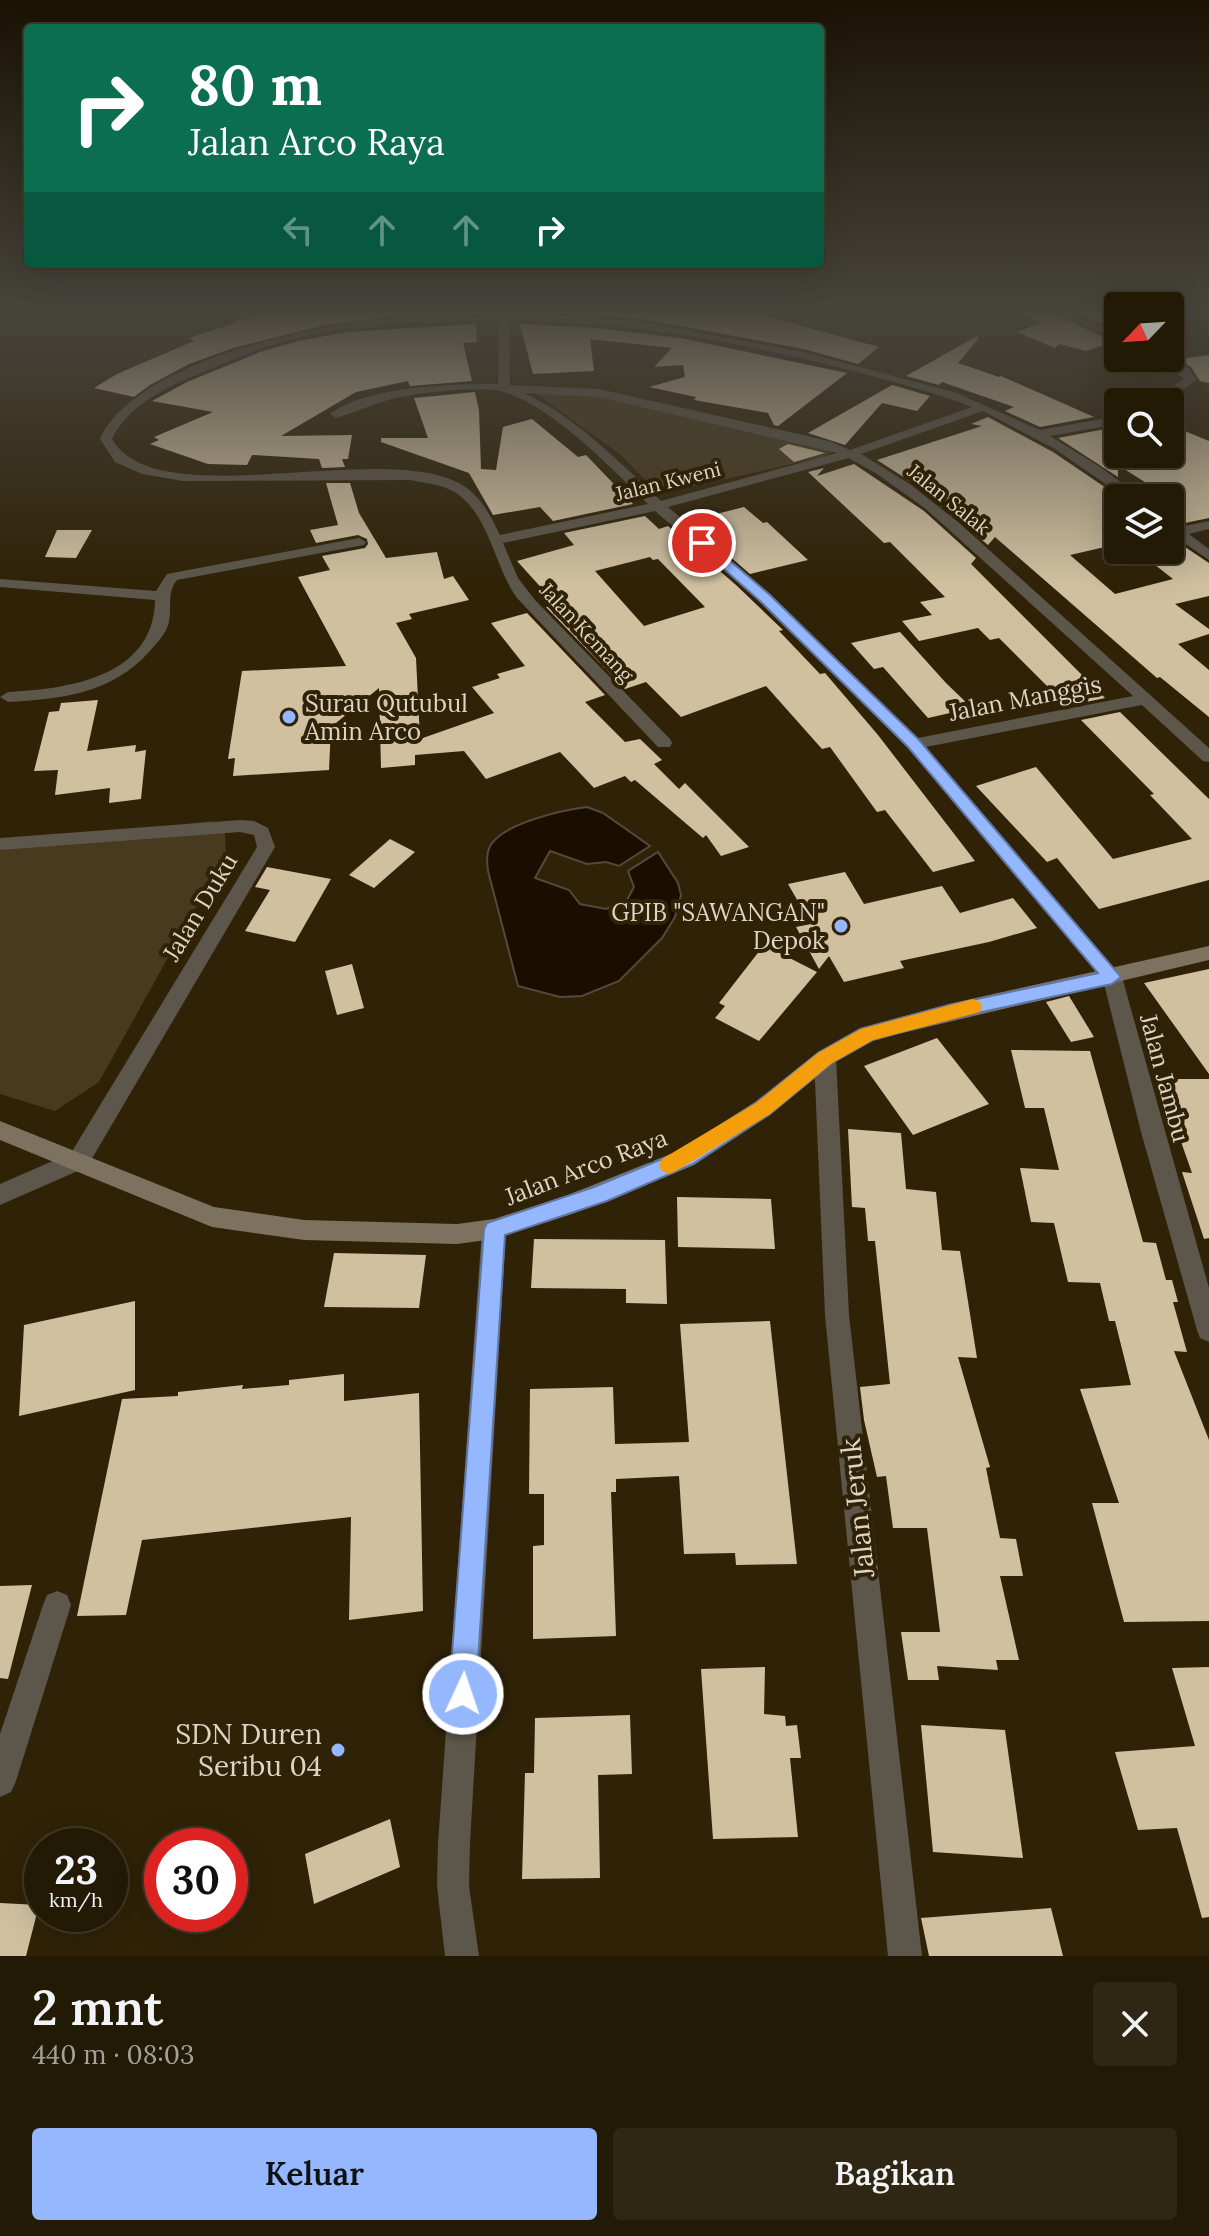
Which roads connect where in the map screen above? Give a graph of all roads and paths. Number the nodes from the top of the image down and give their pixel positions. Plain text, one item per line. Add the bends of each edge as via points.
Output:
1 (138, 402) edge
2 (366, 402) edge
3 (535, 402) edge
4 (640, 402) edge
5 (969, 402) edge
6 (983, 407) junction
7 (336, 414) dead end
8 (1104, 422) edge
9 (1038, 434) junction
10 (853, 453) junction
11 (1116, 484) edge
12 (658, 506) junction
13 (1209, 525) edge
14 (1184, 528) edge
15 (1184, 537) edge
16 (496, 540) junction
17 (359, 542) dead end
18 (1209, 556) edge
19 (0, 583) edge
20 (162, 596) junction
21 (8, 697) dead end
22 (1145, 699) junction
23 (664, 743) dead end
24 (914, 744) junction
25 (1209, 757) edge
26 (0, 844) edge
27 (1209, 953) edge
28 (1112, 977) junction
29 (825, 1058) junction
30 (0, 1130) edge
31 (79, 1160) junction
32 (0, 1195) edge
33 (494, 1229) junction
34 (1209, 1330) edge
35 (57, 1605) dead end
36 (0, 1781) edge
37 (462, 1956) edge
38 (905, 1956) edge

1 - 16 street, Jalan Kemang via 120,412 106,439 120,459 134,466 168,474 441,481 469,495
2 - 7 street
3 - 12 street via 604,454
4 - 10 street, Jalan Salak
5 - 6 street, Jalan Kemang
6 - 9 street, Jalan Kemang
6 - 10 street, Jalan Kweni
8 - 9 street
9 - 11 street, Jalan Kemang
10 - 12 street, Jalan Kweni
10 - 22 street, Jalan Salak via 963,535
12 - 16 street, Jalan Kweni
12 - 24 street via 765,598
13 - 14 street
15 - 18 street
16 - 23 street, Jalan Kemang via 512,579 532,606
17 - 20 street via 176,576
19 - 20 street
20 - 21 street via 161,626 114,678 60,694
22 - 24 street, Jalan Manggis
22 - 25 street, Jalan Salak
24 - 28 street
26 - 31 street, Jalan Duku via 240,826 262,832 266,847
27 - 28 main road, Jalan Arco Raya
28 - 29 main road, Jalan Arco Raya via 867,1034
28 - 34 street, Jalan Jambu
29 - 33 main road, Jalan Arco Raya via 763,1108 686,1158
29 - 38 street, Jalan Jeruk via 837,1315
30 - 31 main road, Jalan Arco Raya
31 - 32 street
31 - 33 main road, Jalan Arco Raya via 182,1206 255,1225 457,1234
33 - 37 street via 454,1843 453,1886
35 - 36 street

